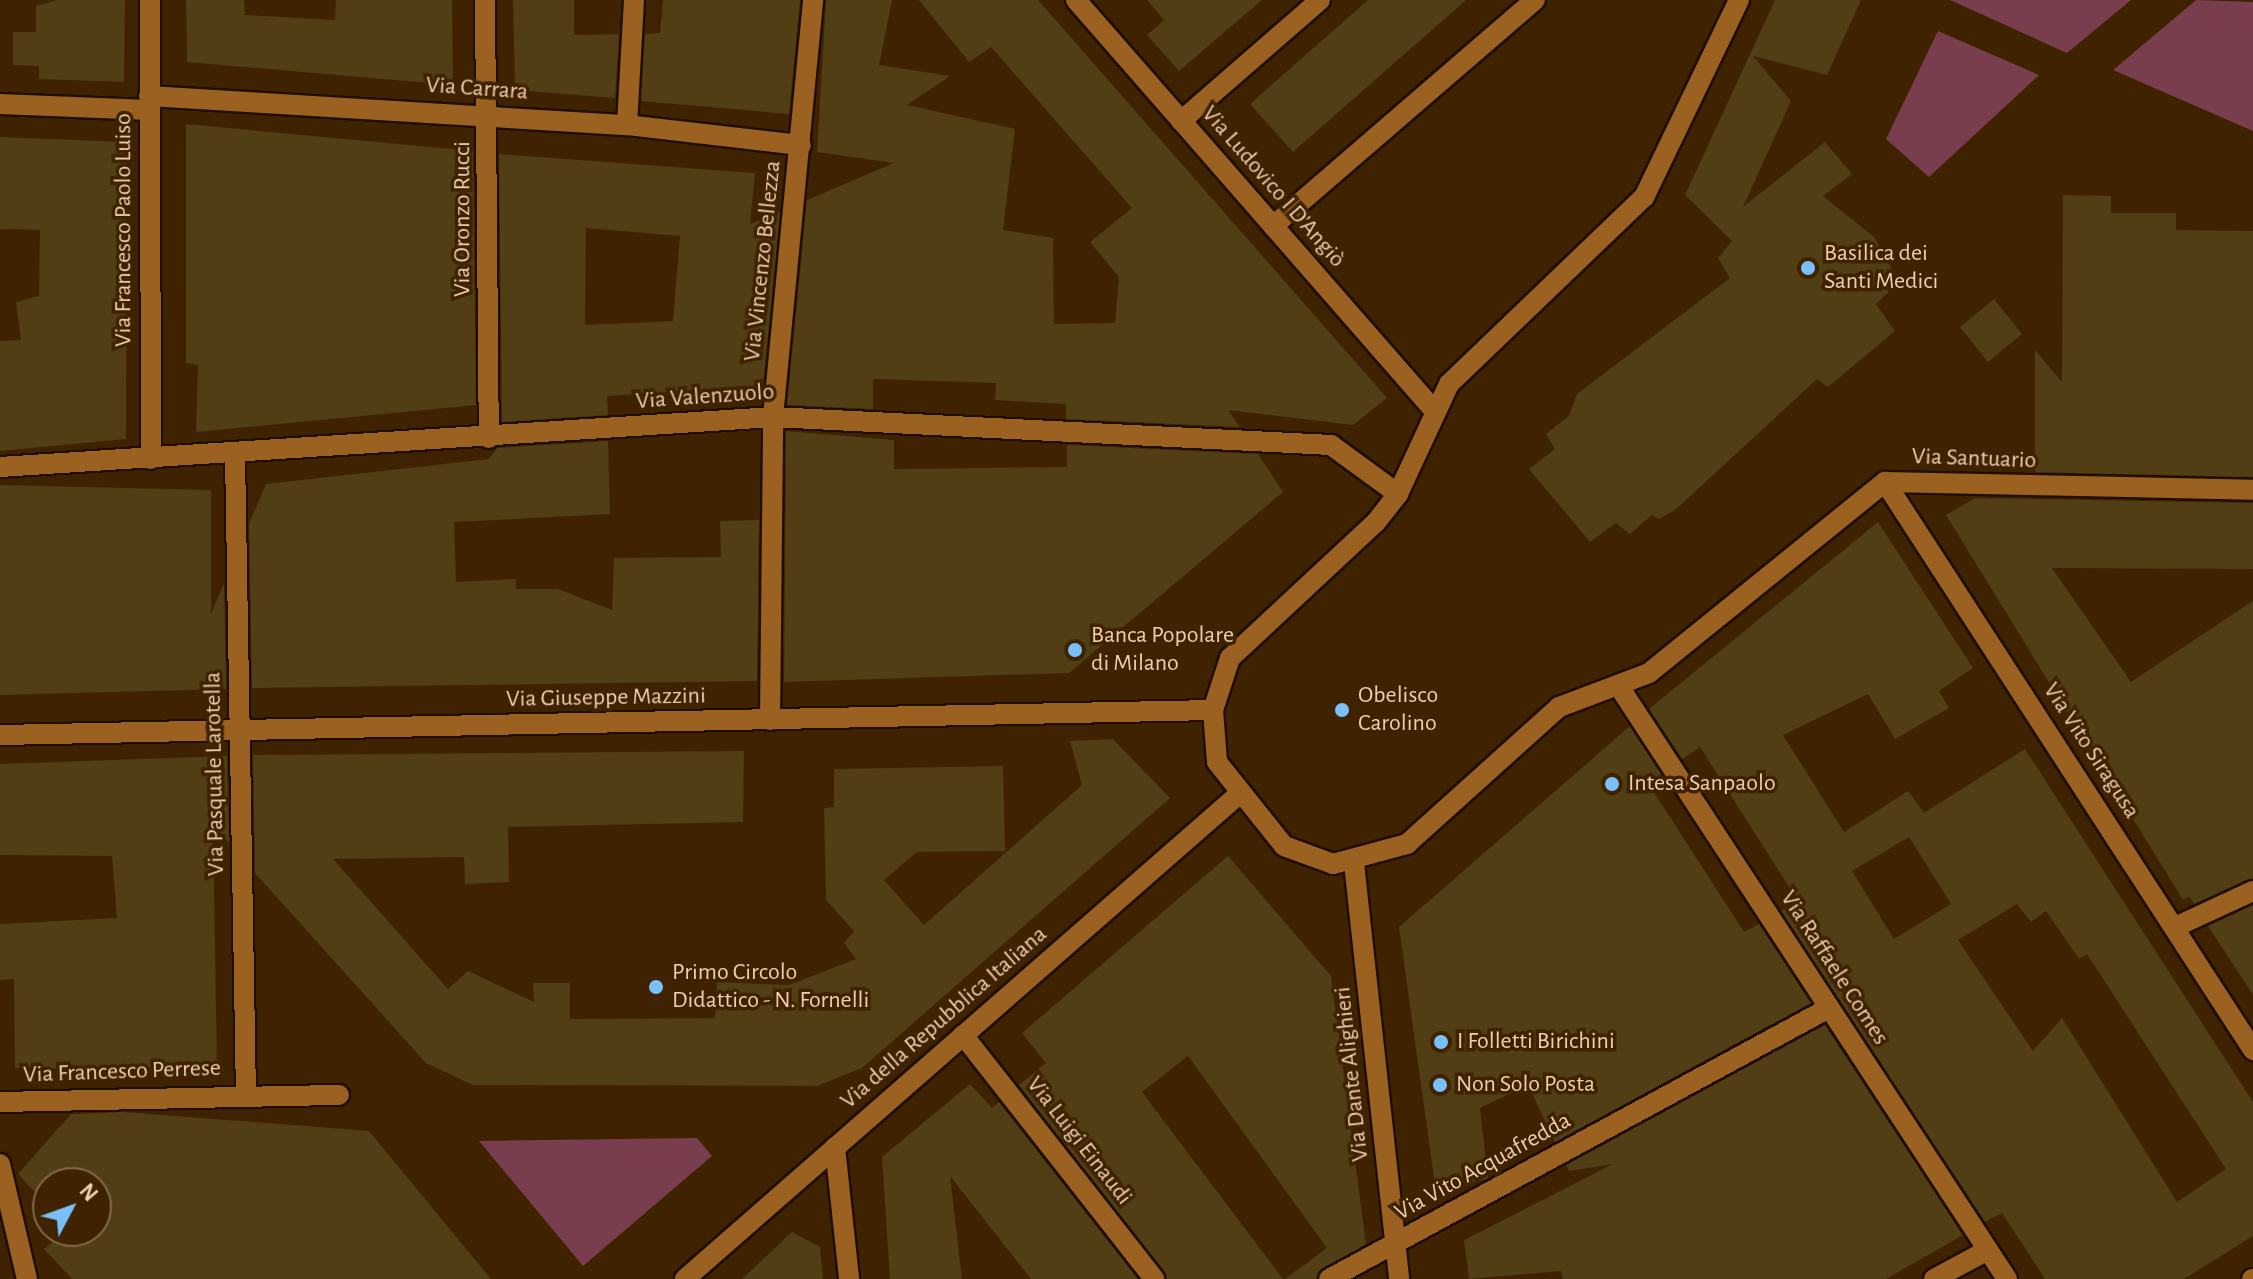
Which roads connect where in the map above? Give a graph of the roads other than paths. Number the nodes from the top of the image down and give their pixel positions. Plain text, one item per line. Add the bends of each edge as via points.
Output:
1 (150, 0) edge
2 (485, 0) edge
3 (634, 0) edge
4 (813, 0) edge
5 (1076, 0) edge
6 (1320, 0) edge
7 (1535, 0) edge
8 (1739, 0) edge
9 (149, 103) junction
10 (0, 104) edge
11 (488, 116) junction
12 (1181, 121) junction
13 (627, 125) junction
14 (801, 145) junction
15 (1273, 226) junction
16 (1432, 408) junction
17 (773, 417) junction
18 (489, 438) junction
19 (235, 454) junction
20 (151, 459) junction
21 (0, 467) edge
22 (1885, 482) junction
23 (2253, 490) edge
24 (1398, 494) junction
25 (1618, 685) junction
26 (1213, 710) junction
27 (770, 720) junction
28 (241, 732) junction
29 (0, 735) edge
30 (1237, 796) junction
31 (1354, 863) junction
32 (2253, 891) edge
33 (2175, 927) junction
34 (1829, 1008) junction
35 (963, 1035) junction
36 (2253, 1050) edge
37 (246, 1094) junction
38 (339, 1095) dead end
39 (0, 1102) edge
40 (835, 1147) junction
41 (0, 1164) edge
42 (1395, 1245) junction
43 (1988, 1250) junction
44 (21, 1278) edge
45 (685, 1279) edge
46 (849, 1279) edge
47 (1154, 1279) edge
48 (1329, 1279) edge
49 (1399, 1279) edge
50 (1934, 1279) edge
51 (2007, 1279) edge

1 - 9 street, Via Francesco Paolo Luiso
2 - 11 street, Via Oronzo Rucci
3 - 13 street
4 - 14 street, Via Vincenzo Bellezza
5 - 12 street, Via Ludovico I D'Angiò
6 - 12 street
7 - 15 street
8 - 16 street via 1644,197
9 - 10 street, Via Carrara
9 - 11 street, Via Carrara
9 - 20 street, Via Francesco Paolo Luiso
11 - 13 street, Via Carrara
11 - 18 street, Via Oronzo Rucci
12 - 15 street, Via Ludovico I D'Angiò
13 - 14 street, Via Carrara
14 - 17 street, Via Vincenzo Bellezza
15 - 16 street, Via Ludovico I D'Angiò
16 - 24 street
17 - 18 street, Via Valenzuolo
17 - 24 street, Via Valenzuolo via 1331,445
17 - 27 street, Via Vincenzo Bellezza
18 - 19 street, Via Valenzuolo
19 - 20 street, Via Valenzuolo
19 - 28 street, Via Pasquale Larotella
20 - 21 street, Via Valenzuolo
22 - 23 street, Via Santuario
22 - 25 street, Via Santuario via 1649,673
22 - 33 street, Via Vito Siragusa
24 - 26 street via 1241,644
25 - 31 street, Via Santuario via 1559,707 1407,844
25 - 34 street, Via Raffaele Comes
26 - 27 street, Via Giuseppe Mazzini
26 - 30 street via 1217,762
27 - 28 street, Via Giuseppe Mazzini
28 - 29 street, Via Giuseppe Mazzini
28 - 37 street, Via Pasquale Larotella
30 - 31 street via 1284,846 1309,860
30 - 35 street, Via della Repubblica Italiana
31 - 42 street, Via Dante Alighieri
32 - 33 street
33 - 36 street, Via Vito Siragusa
34 - 42 street, Via Vito Acquafredda
34 - 43 street, Via Raffaele Comes
35 - 40 street, Via della Repubblica Italiana
35 - 47 street, Via Luigi Einaudi
37 - 38 street, Via Francesco Perrese
37 - 39 street, Via Francesco Perrese
40 - 45 street, Via della Repubblica Italiana
40 - 46 street
41 - 44 street
42 - 48 street, Via Vito Acquafredda
42 - 49 street, Via Dante Alighieri
43 - 50 street
43 - 51 street, Via Raffaele Comes

